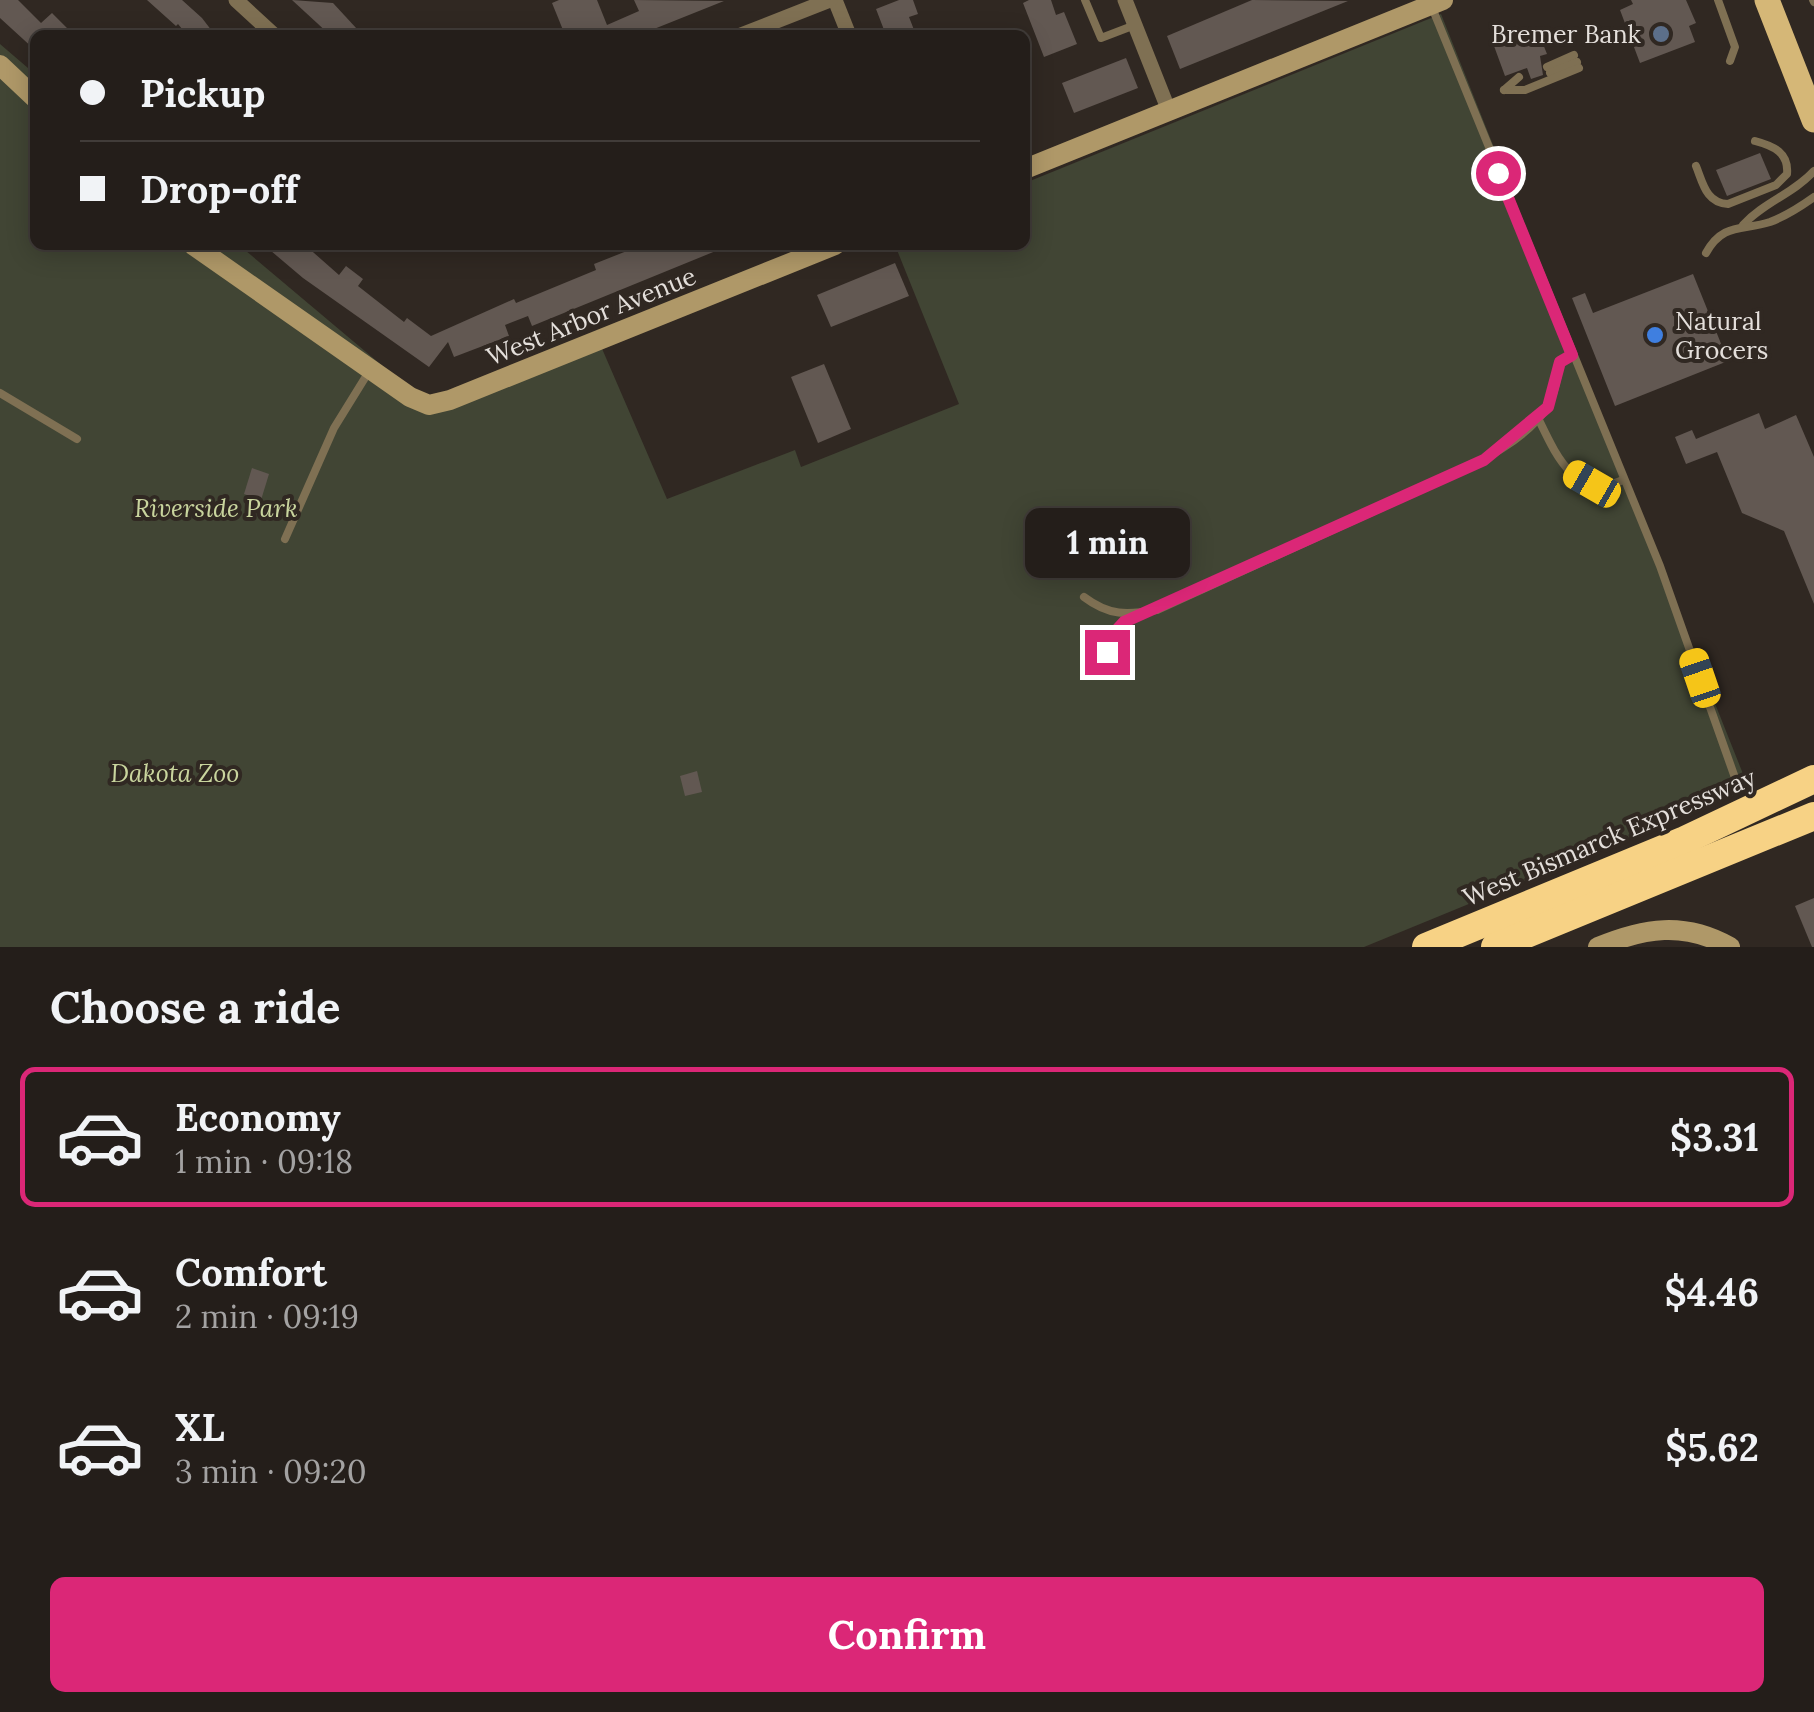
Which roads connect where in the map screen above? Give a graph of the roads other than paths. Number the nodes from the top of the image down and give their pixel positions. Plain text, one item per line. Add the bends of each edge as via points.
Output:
1 (236, 0) edge
2 (833, 0) edge
3 (1085, 0) edge
4 (1125, 0) edge
5 (1718, 0) edge
6 (1767, 0) edge
7 (1437, 2) edge
8 (1135, 25) junction
9 (269, 30) edge
10 (754, 30) edge
11 (847, 30) edge
12 (1730, 60) dead end
13 (0, 65) edge
14 (1548, 70) dead end
15 (1521, 81) dead end
16 (30, 93) edge
17 (1170, 110) junction
18 (1814, 120) edge
19 (1755, 141) dead end
20 (1696, 166) dead end
21 (1030, 167) edge
22 (1814, 171) edge
23 (1814, 197) edge
24 (1743, 224) junction
25 (200, 250) edge
26 (822, 250) edge
27 (1706, 253) dead end
28 (1572, 355) junction
29 (370, 369) junction
30 (0, 394) edge
31 (1538, 418) junction
32 (77, 440) dead end
33 (1624, 480) junction
34 (285, 540) dead end
35 (1084, 597) dead end
36 (1157, 610) junction
37 (1107, 652) dead end
38 (1814, 780) edge
39 (1739, 789) dead end
40 (1814, 816) edge
41 (1426, 947) edge
42 (1495, 947) edge
43 (1598, 947) edge
44 (1730, 947) edge

1 - 9 street
2 - 10 street
2 - 11 street
3 - 8 lane via 1101,38
4 - 8 street
5 - 12 lane via 1736,46
6 - 18 main road
7 - 17 main road
7 - 28 lane
8 - 17 street
13 - 16 main road
14 - 15 lane via 1577,62 1525,90 1504,90
17 - 21 main road
19 - 20 lane via 1776,148 1786,160 1787,174 1776,185 1720,204 1709,196
22 - 24 lane
23 - 24 lane via 1769,222
24 - 27 lane via 1719,236
25 - 29 main road, West Arbor Avenue
26 - 29 main road, West Arbor Avenue via 440,403 419,403
28 - 31 lane via 1560,362 1548,407
28 - 33 lane
29 - 34 lane via 334,428
30 - 32 lane
31 - 33 lane via 1560,464 1573,474 1592,484
31 - 36 lane via 1484,460
33 - 39 lane
35 - 36 lane via 1125,615
36 - 37 lane via 1124,622
38 - 41 highway, West Bismarck Expressway
40 - 42 highway
43 - 44 main road via 1674,928

